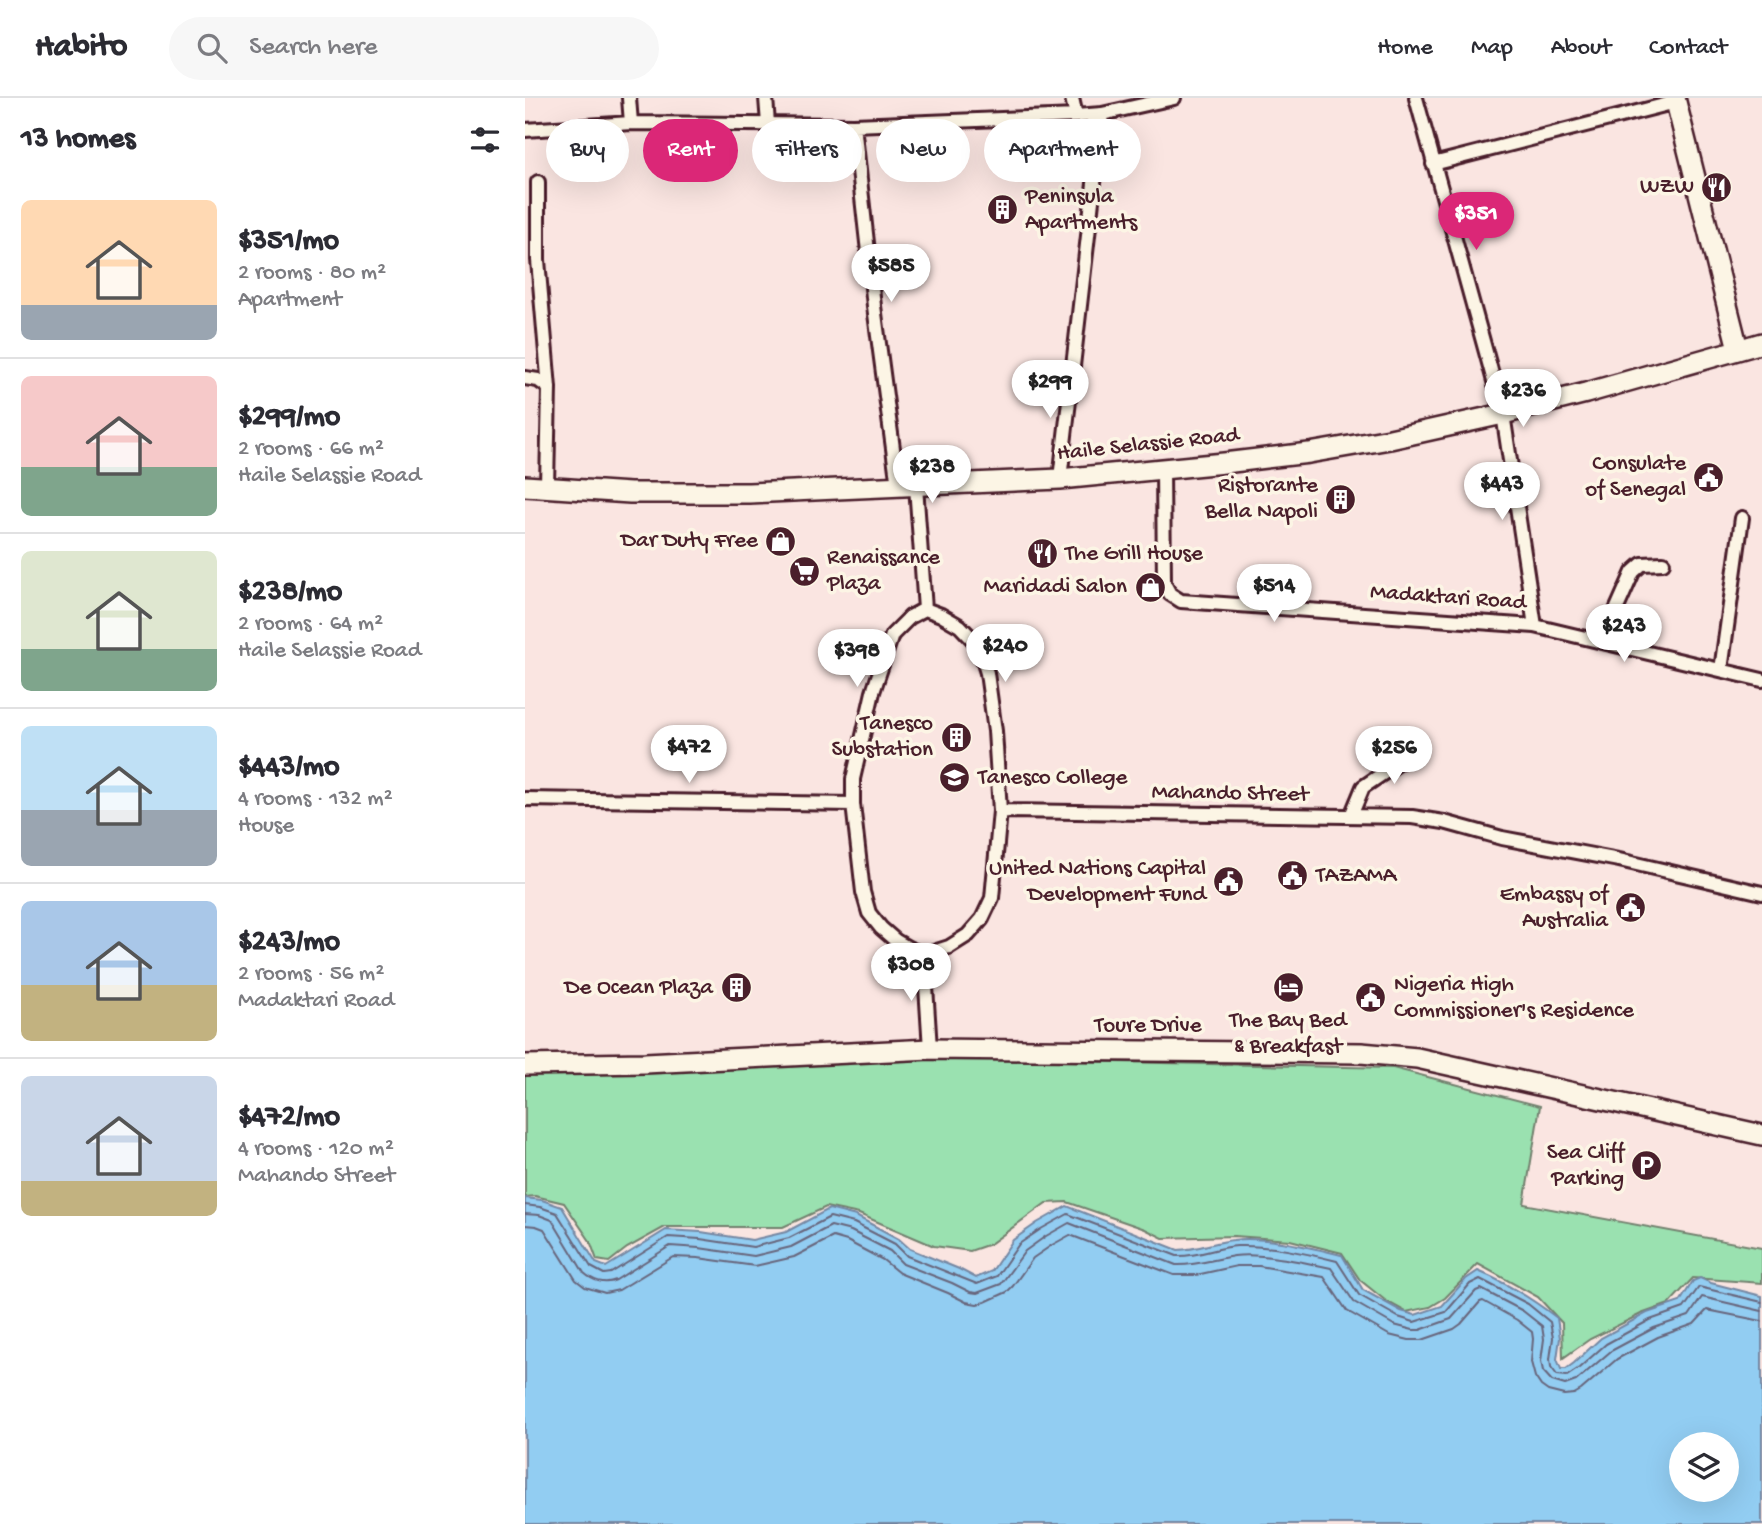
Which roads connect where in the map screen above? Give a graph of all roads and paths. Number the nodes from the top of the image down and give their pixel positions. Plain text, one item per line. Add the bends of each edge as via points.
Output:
1 (629, 98) edge
2 (766, 98) edge
3 (1072, 98) edge
4 (1171, 98) edge
5 (1416, 98) edge
6 (1675, 100) edge
7 (1102, 114) junction
8 (1076, 116) junction
9 (768, 119) edge
10 (631, 123) junction
11 (752, 124) edge
12 (862, 125) edge
13 (525, 130) edge
14 (1433, 164) junction
15 (538, 182) dead end
16 (860, 182) edge
17 (1762, 343) edge
18 (1738, 349) junction
19 (525, 378) edge
20 (549, 388) junction
21 (1503, 414) junction
22 (1163, 468) junction
23 (1060, 479) junction
24 (525, 486) edge
25 (547, 486) junction
26 (907, 486) junction
27 (1742, 518) dead end
28 (1663, 563) dead end
29 (925, 609) junction
30 (1535, 625) junction
31 (1602, 642) junction
32 (1721, 670) junction
33 (1762, 680) edge
34 (1402, 746) dead end
35 (525, 799) edge
36 (853, 804) junction
37 (1000, 811) junction
38 (1351, 816) junction
39 (1762, 893) edge
40 (924, 955) junction
41 (930, 1049) junction
42 (525, 1065) edge
43 (1762, 1135) edge

1 - 10 street
2 - 9 street
3 - 8 street
4 - 7 street
5 - 14 street
6 - 14 street
6 - 18 street
7 - 8 street
7 - 23 street
8 - 12 street
10 - 11 street
10 - 13 street
14 - 21 street
15 - 20 street via 538,260
16 - 26 street via 874,306
17 - 18 street, Haile Selassie Road
18 - 21 street, Haile Selassie Road
19 - 20 street
20 - 25 street
21 - 22 street, Haile Selassie Road via 1309,453
21 - 30 street
22 - 23 street, Haile Selassie Road
22 - 30 street, Madaktari Road via 1164,583 1175,598
23 - 26 street, Haile Selassie Road
24 - 25 street, Haile Selassie Road
25 - 26 street, Haile Selassie Road via 630,494
26 - 29 street
27 - 32 street
28 - 31 street via 1642,564 1633,572
29 - 36 street via 910,617 886,650 857,757
29 - 37 street via 960,626 979,646 995,731
30 - 31 street, Madaktari Road
31 - 32 street, Madaktari Road
32 - 33 street, Madaktari Road
34 - 38 street via 1397,764 1363,787
35 - 36 street
36 - 40 street via 869,913 896,941
37 - 38 street, Mahando Street
37 - 40 street via 992,898 982,919 949,947
38 - 39 street, Mahando Street via 1444,822
40 - 41 street
41 - 42 street, Toure Drive
41 - 43 street, Toure Drive via 1361,1053 1417,1058

